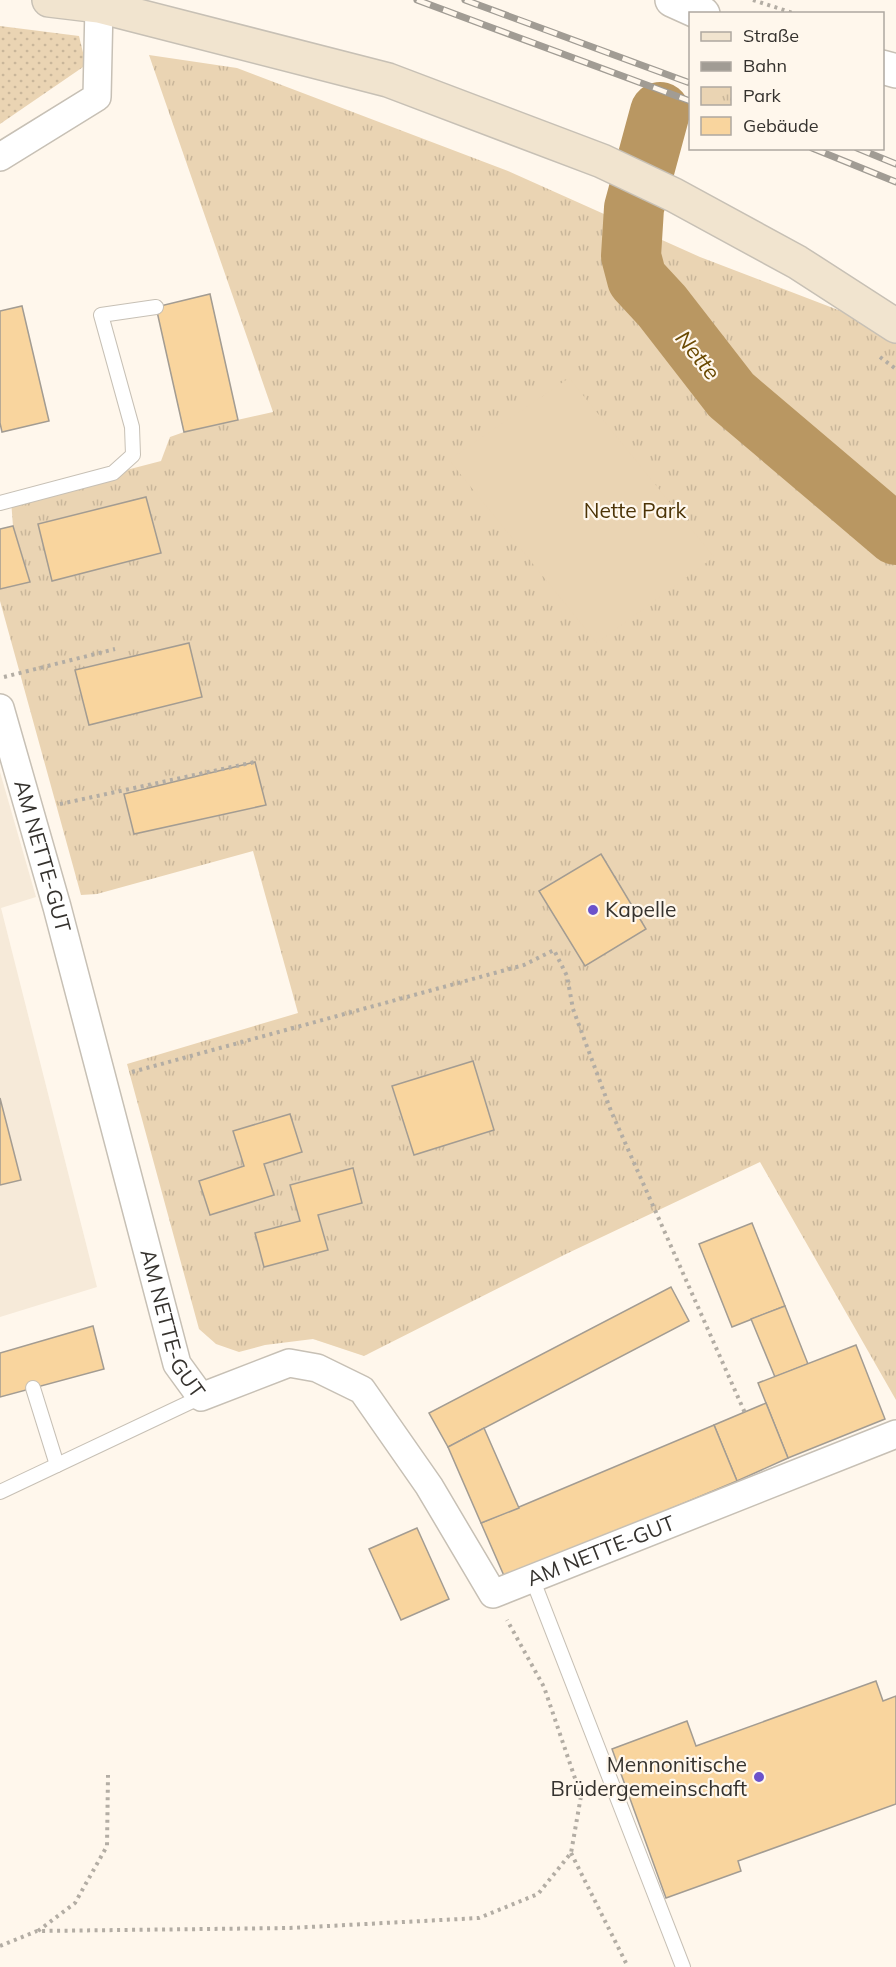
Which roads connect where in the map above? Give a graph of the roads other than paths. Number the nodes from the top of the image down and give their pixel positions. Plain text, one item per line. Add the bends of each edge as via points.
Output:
1 (50, 0) edge
2 (672, 0) edge
3 (99, 6) junction
4 (699, 12) edge
5 (0, 158) edge
6 (156, 307) dead end
7 (896, 326) edge
8 (0, 502) edge
9 (0, 708) edge
10 (33, 1388) dead end
11 (201, 1397) junction
12 (896, 1434) edge
13 (57, 1465) junction
14 (0, 1492) edge
15 (532, 1578) junction
16 (683, 1967) edge

1 - 3 main road
2 - 4 street
3 - 5 street via 97,98
3 - 7 main road via 388,80 603,161 797,262
6 - 8 lane via 101,315 132,427 133,455 113,473
9 - 11 street, AM NETTE-GUT via 177,1364
10 - 13 lane
11 - 13 lane
11 - 15 street, AM NETTE-GUT via 289,1363 317,1368 362,1390 429,1486 493,1594
12 - 15 street, AM NETTE-GUT
13 - 14 lane
15 - 16 lane

